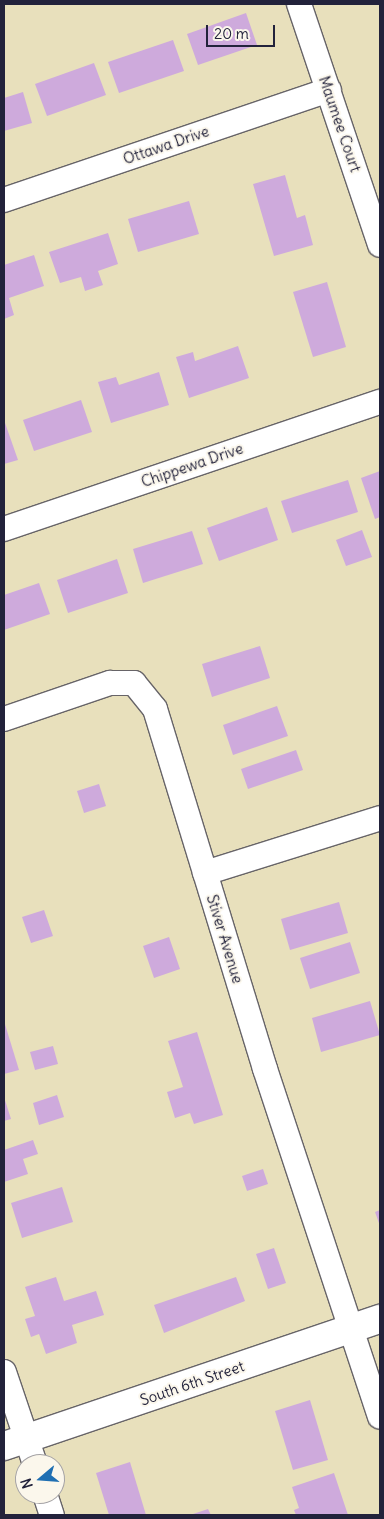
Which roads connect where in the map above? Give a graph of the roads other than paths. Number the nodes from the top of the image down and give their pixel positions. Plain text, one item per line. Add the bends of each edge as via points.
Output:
1 (299, 4) edge
2 (329, 90) junction
3 (4, 200) edge
4 (380, 245) edge
5 (380, 402) edge
6 (4, 529) edge
7 (4, 720) edge
8 (380, 818) edge
9 (205, 873) junction
10 (380, 1319) edge
11 (350, 1329) junction
12 (4, 1372) edge
13 (380, 1416) edge
14 (14, 1443) edge
15 (26, 1454) edge

1 - 2 street, Maumee Court
2 - 3 street, Ottawa Drive
2 - 4 street, Maumee Court
5 - 6 street, Chippewa Drive
7 - 9 street, Stiver Avenue via 110,682 134,683 155,709
8 - 9 street
9 - 11 street, Stiver Avenue
10 - 11 street, South 6th Street
11 - 13 street, Stiver Avenue
11 - 14 street, South 6th Street
12 - 14 street
14 - 15 street

